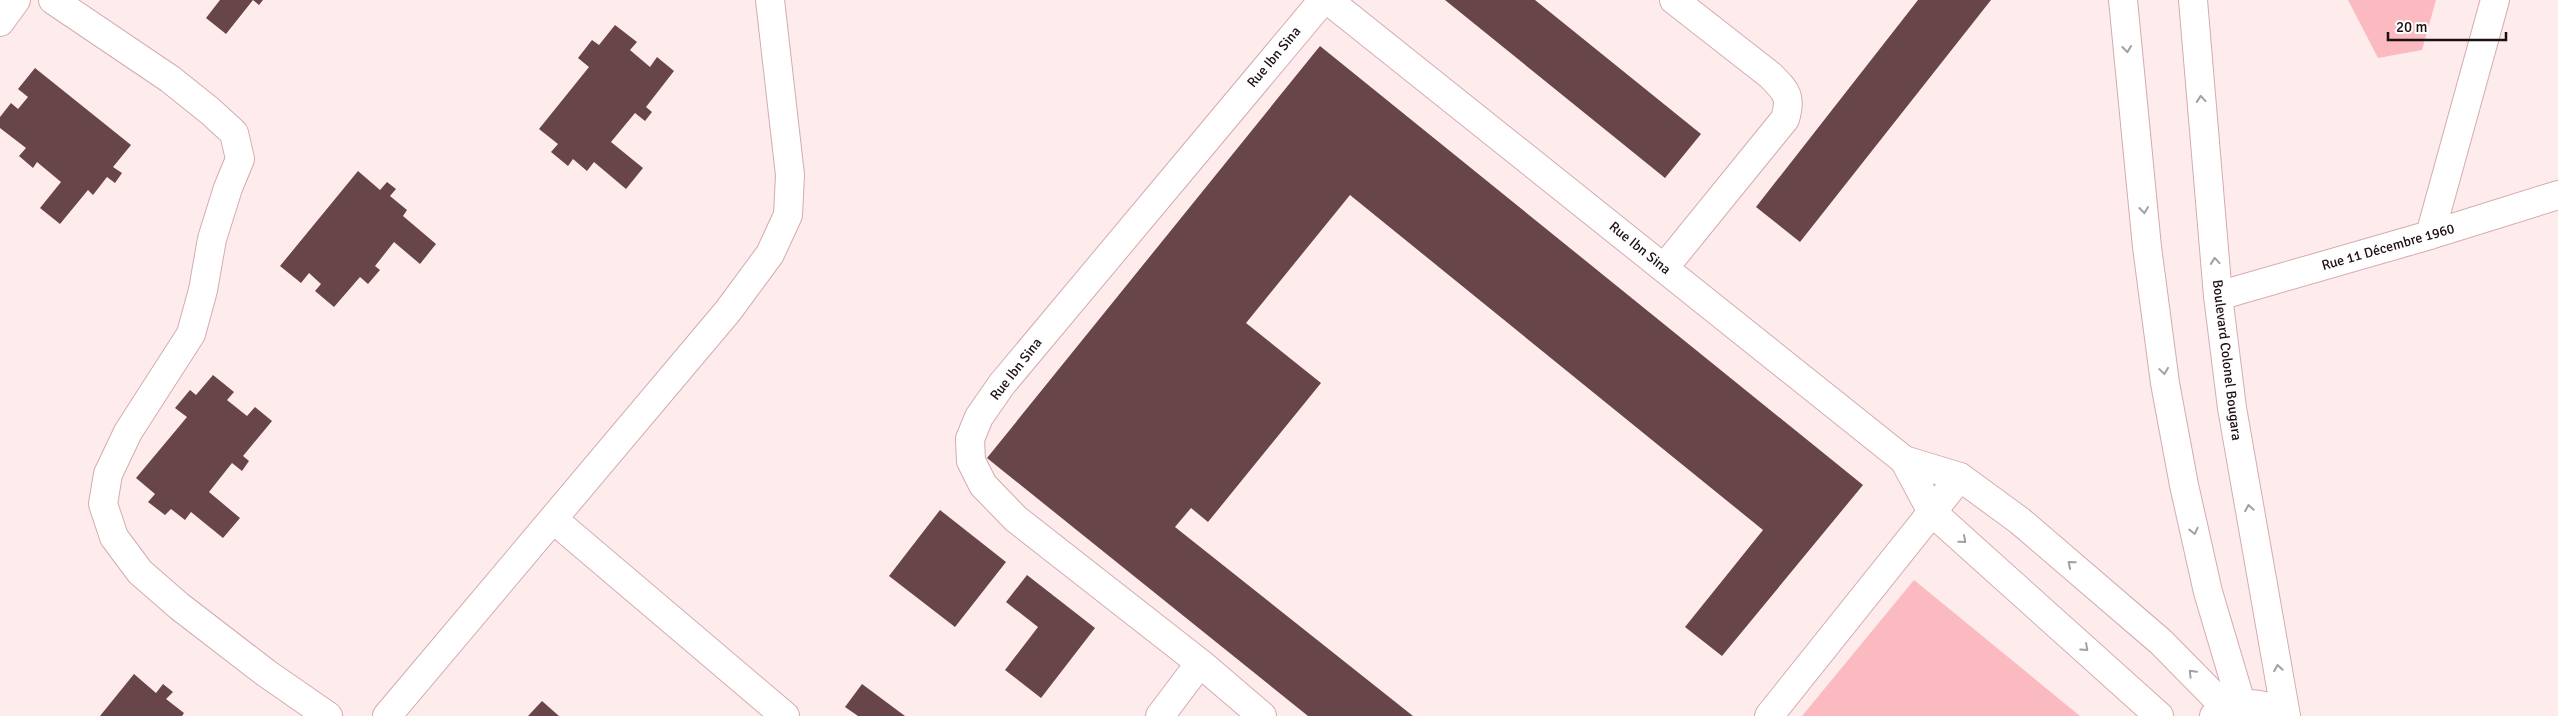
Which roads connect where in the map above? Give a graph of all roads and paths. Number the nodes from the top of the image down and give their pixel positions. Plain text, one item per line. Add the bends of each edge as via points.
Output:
1 (16, 0) edge
2 (53, 0) edge
3 (770, 0) edge
4 (1323, 0) edge
5 (1328, 0) edge
6 (1674, 0) edge
7 (2123, 0) edge
8 (2193, 0) edge
9 (2495, 0) edge
10 (0, 22) edge
11 (2558, 195) edge
12 (2430, 235) junction
13 (1664, 268) junction
14 (2218, 296) junction
15 (1904, 460) junction
16 (1960, 477) junction
17 (1932, 512) junction
18 (552, 519) junction
19 (1200, 663) junction
20 (2227, 709) edge
21 (328, 716) edge
22 (387, 716) edge
23 (785, 716) edge
24 (1160, 716) edge
25 (1262, 716) edge
26 (1769, 716) edge
27 (2159, 716) edge
28 (2286, 716) edge

1 - 10 street
2 - 21 street via 170,78 210,112 234,133 240,159 212,240 192,334 128,432 108,474 103,504 114,537 140,572 179,606
3 - 18 street via 790,175 788,215 770,254 728,311
4 - 19 street, Rue Ibn Sina via 1002,384 979,417 970,439 971,461 983,485 1016,519
5 - 13 street, Rue Ibn Sina
6 - 13 street via 1770,75 1782,87 1789,105 1785,119
7 -> 20 street via 2148,247 2166,382 2184,485 2208,592
14 -> 8 street, Boulevard Colonel Bougara
9 - 12 street
11 - 12 street, Rue 11 Décembre 1960
12 - 14 street, Rue 11 Décembre 1960
13 - 15 street, Rue Ibn Sina
28 -> 14 street, Boulevard Colonel Bougara via 2232,408
15 - 16 street
15 - 17 street
16 - 17 street
20 -> 16 street via 2154,635 2020,521
17 - 26 street
17 -> 27 street
18 - 22 street
18 - 23 street
19 - 24 street
19 - 25 street, Rue Ibn Sina
20 - 28 street via 2257,703

